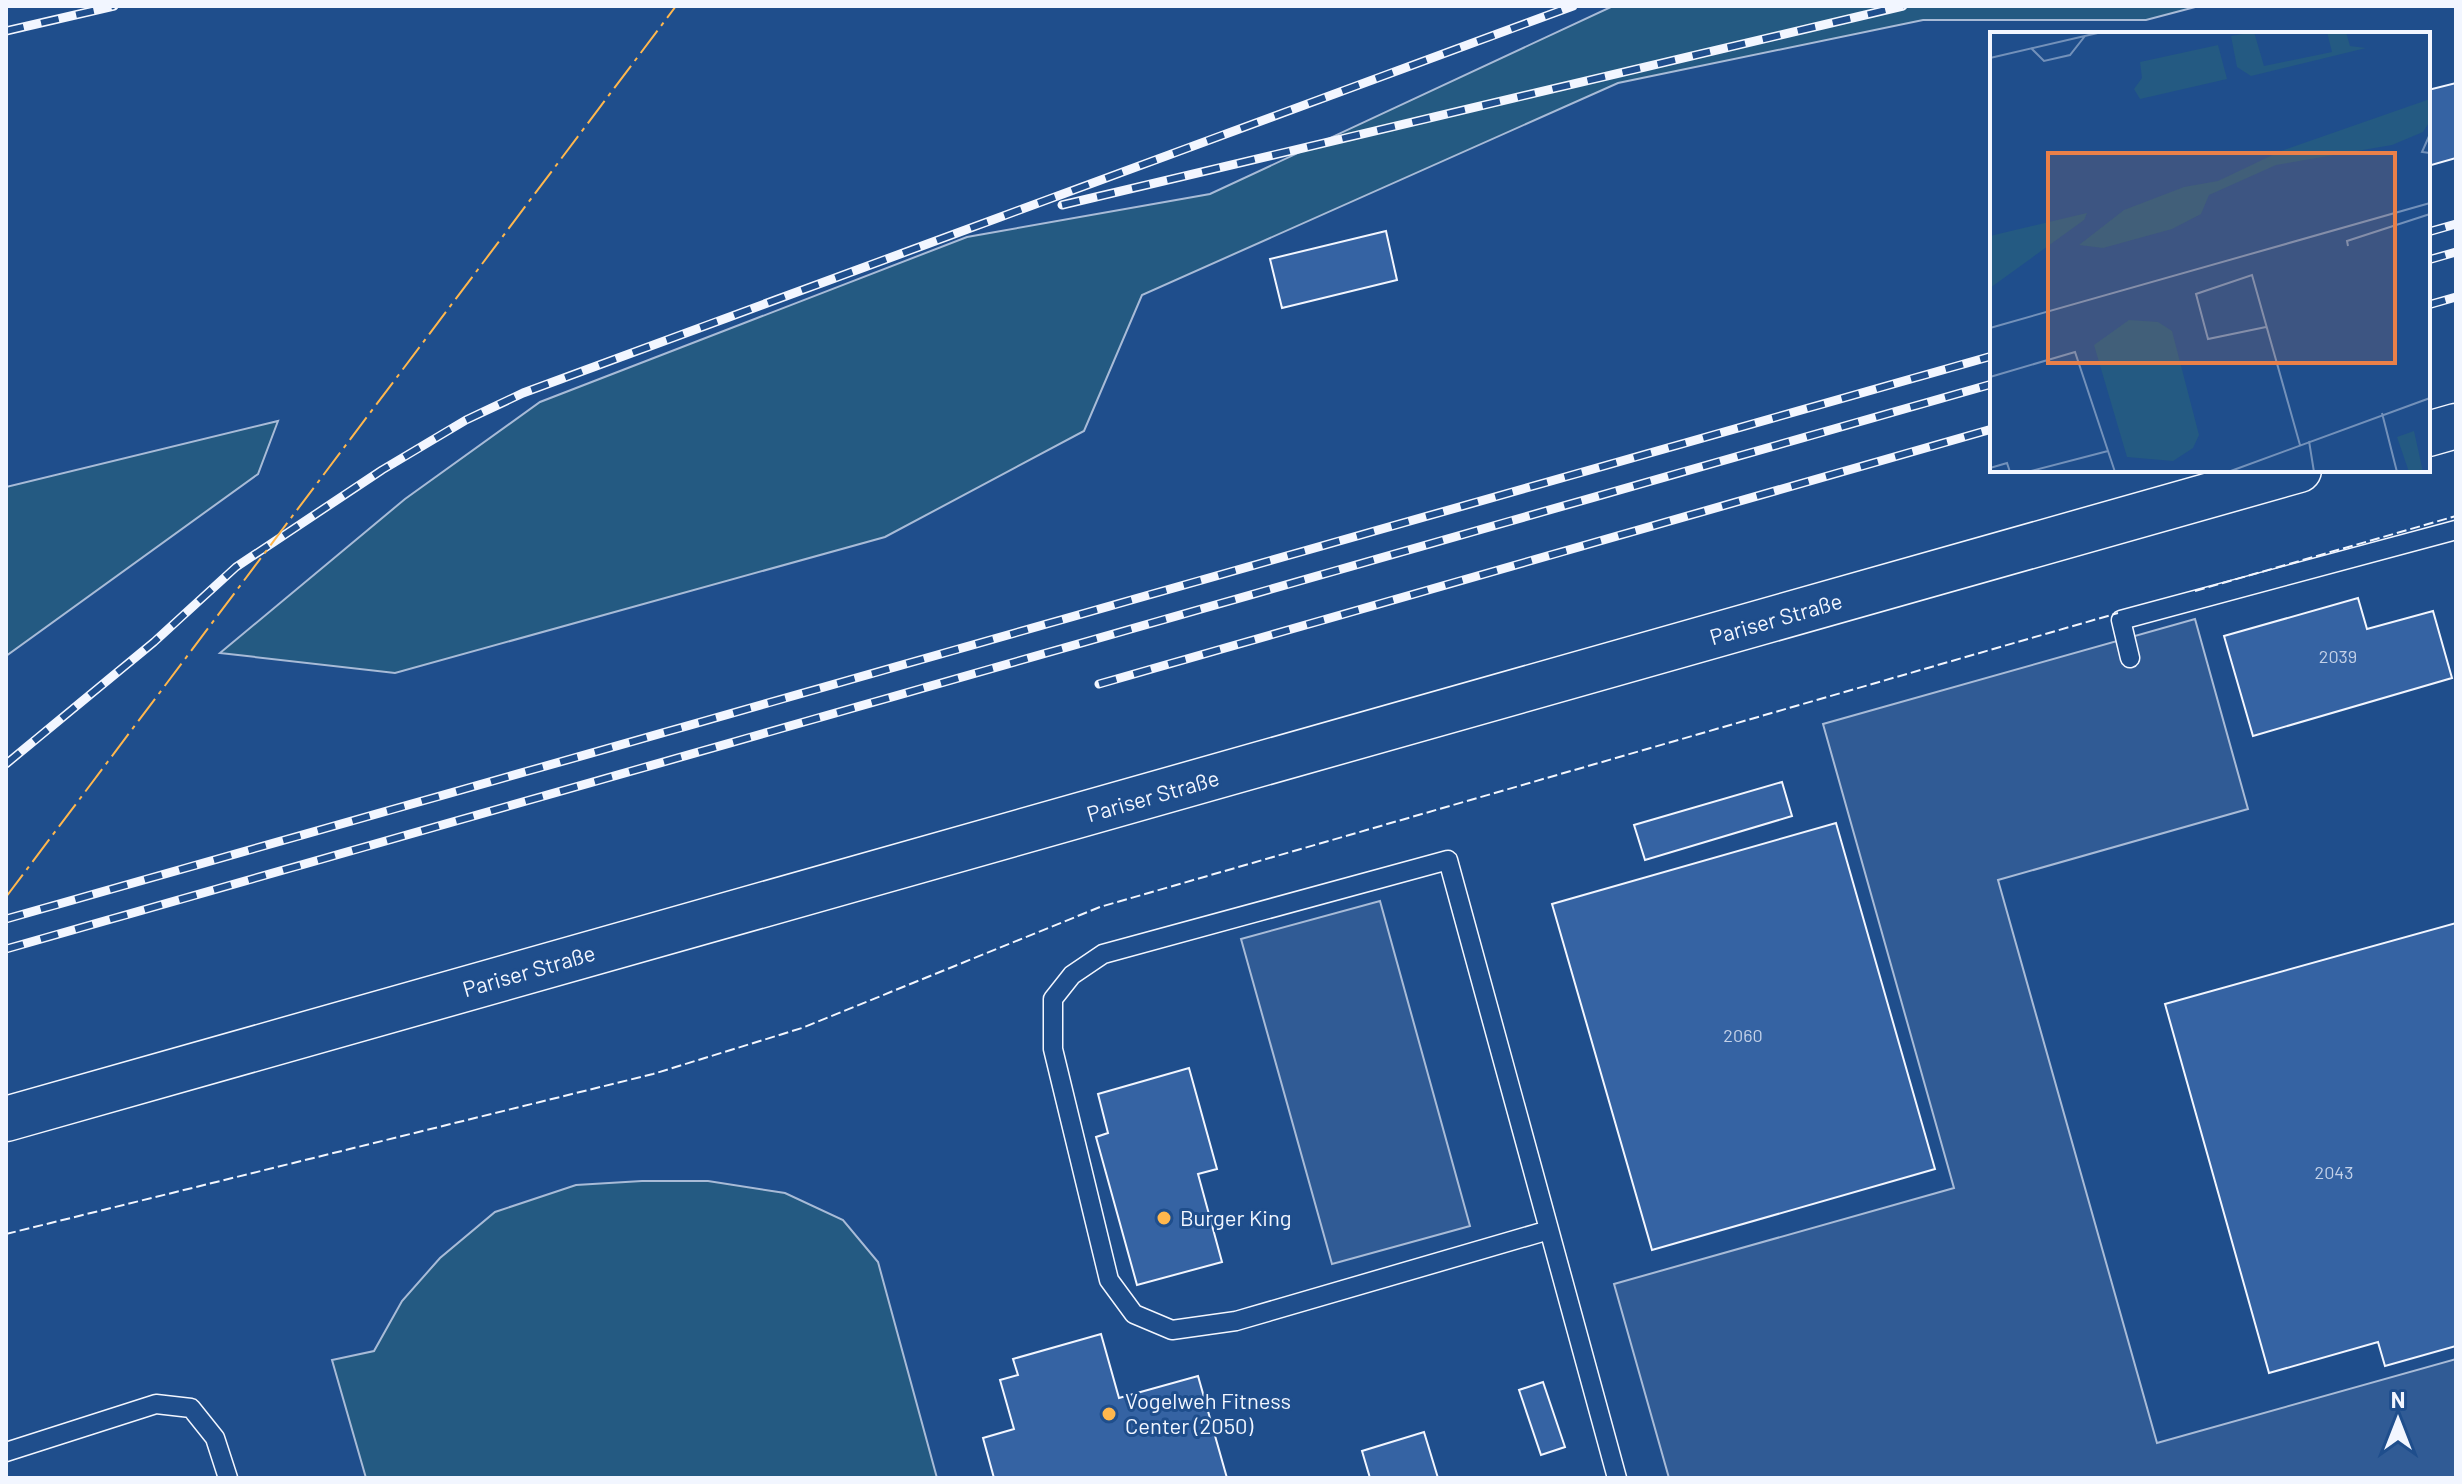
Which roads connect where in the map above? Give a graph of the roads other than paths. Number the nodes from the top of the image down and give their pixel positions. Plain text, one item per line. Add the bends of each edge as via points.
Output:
1 (2456, 426) edge
2 (2430, 433) edge
3 (2292, 472) edge
4 (2456, 530) edge
5 (2130, 658) dead end
6 (6, 1119) edge
7 (1549, 1230) junction
8 (6, 1452) edge
9 (228, 1478) edge
10 (1617, 1478) edge

1 - 2 main road
3 - 6 main road, Pariser Straße
4 - 5 lane via 2121,620
7 - 7 lane via 1448,860 1103,954 1072,975 1053,999 1053,1049 1109,1280 1134,1314 1172,1330 1236,1321
7 - 10 lane
8 - 9 lane via 156,1404 191,1408 215,1438

